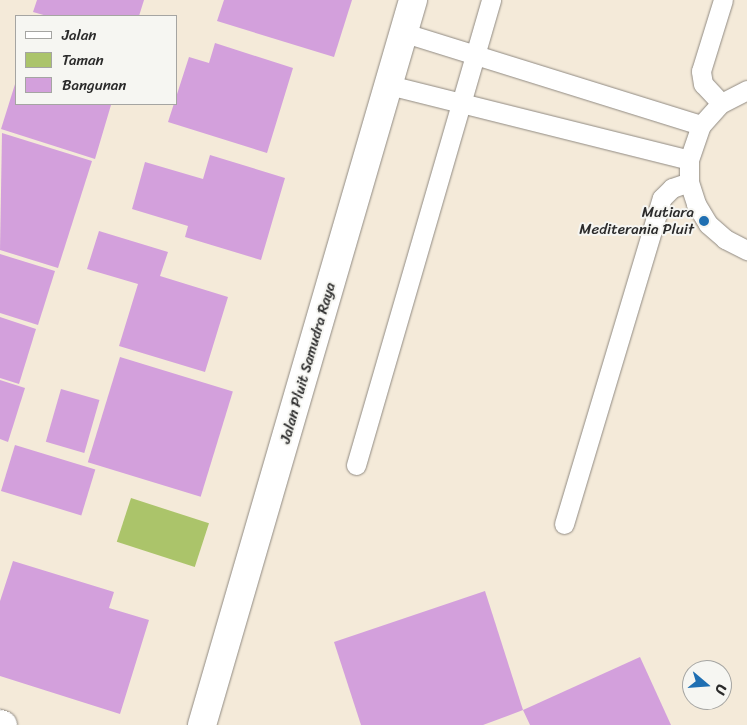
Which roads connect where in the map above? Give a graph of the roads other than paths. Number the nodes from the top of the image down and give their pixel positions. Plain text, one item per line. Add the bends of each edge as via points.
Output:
1 (413, 0) edge
2 (491, 0) edge
3 (723, 0) edge
4 (405, 33) junction
5 (474, 52) junction
6 (389, 85) junction
7 (747, 90) edge
8 (460, 103) junction
9 (721, 104) junction
10 (701, 125) junction
11 (689, 160) junction
12 (689, 182) junction
13 (747, 250) edge
14 (356, 466) dead end
15 (564, 524) dead end
16 (202, 725) edge

1 - 4 street, Jalan Pluit Samudra Raya
2 - 5 lane
3 - 9 lane via 701,71 703,84
4 - 5 lane
4 - 6 street, Jalan Pluit Samudra Raya
5 - 8 lane
5 - 10 lane
6 - 8 lane
6 - 16 street, Jalan Pluit Samudra Raya
7 - 9 lane
8 - 11 lane
8 - 14 lane
9 - 10 lane
10 - 11 lane
11 - 12 lane
12 - 13 lane via 696,204 708,224 725,240
12 - 15 lane via 672,188 662,198

